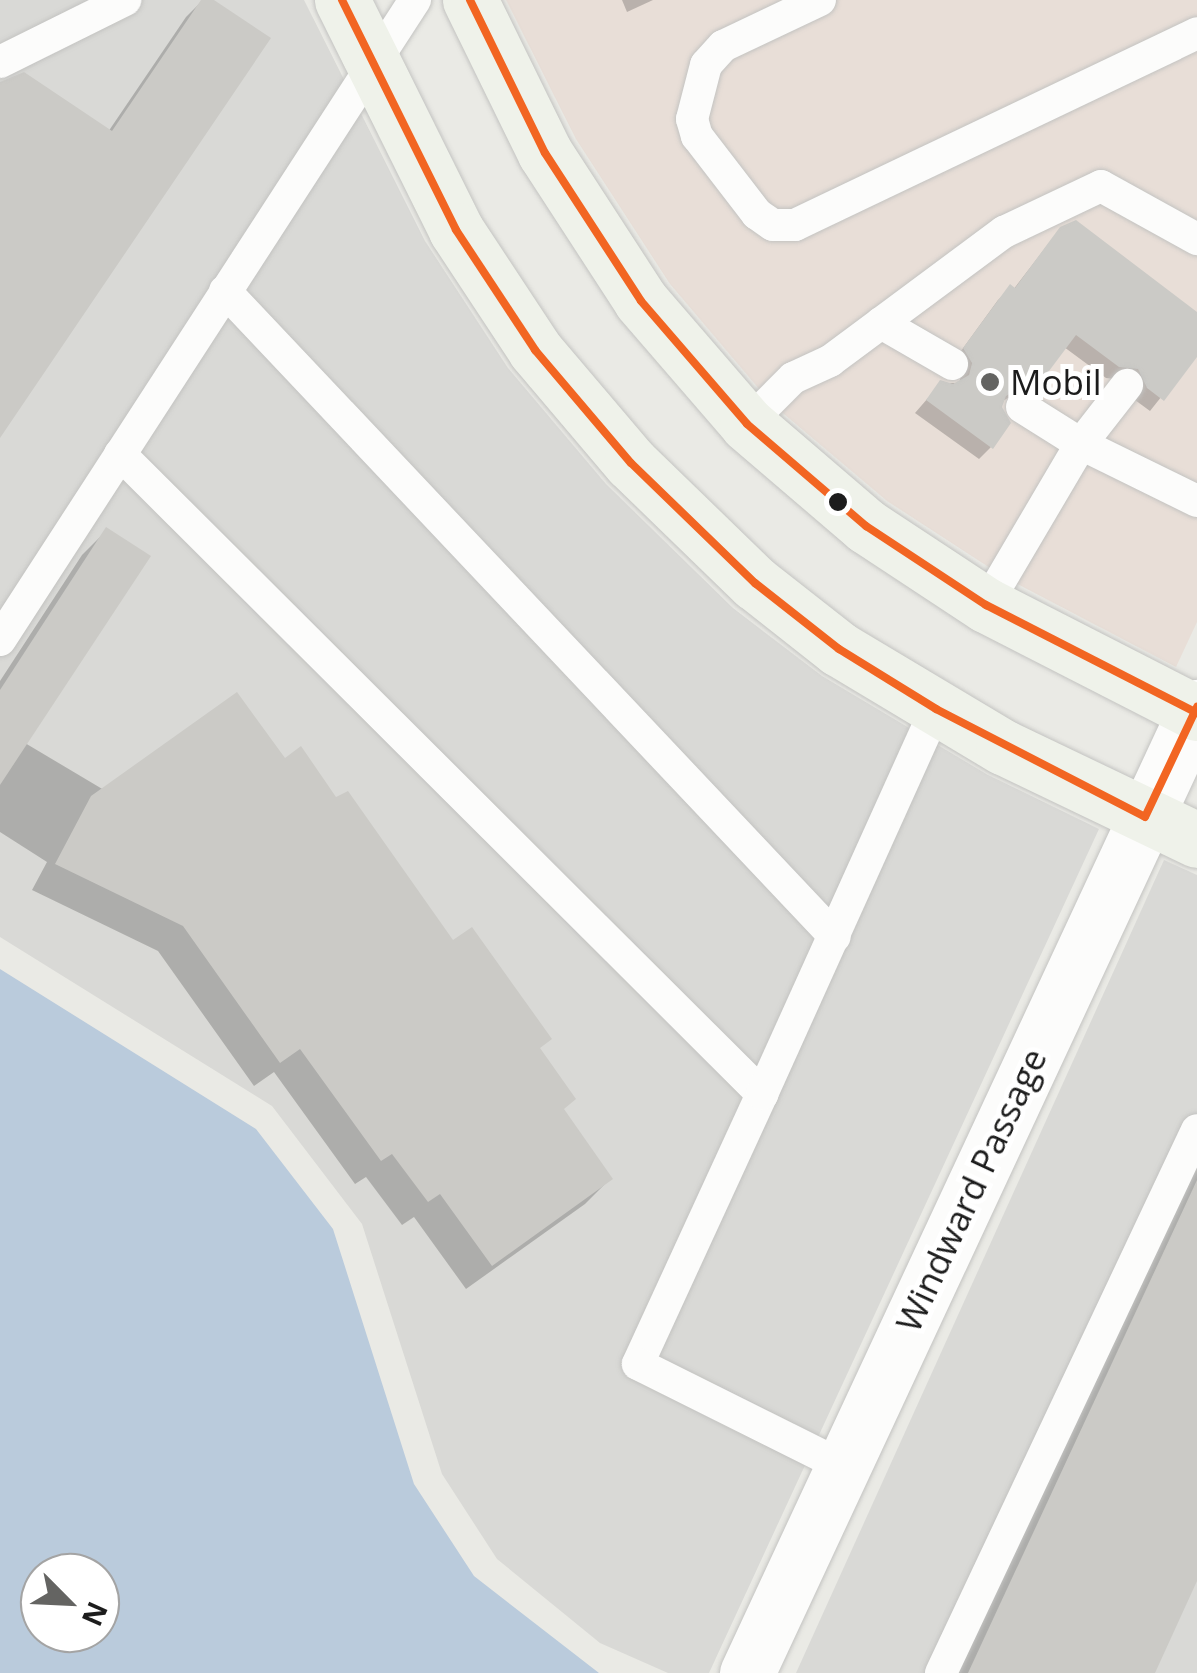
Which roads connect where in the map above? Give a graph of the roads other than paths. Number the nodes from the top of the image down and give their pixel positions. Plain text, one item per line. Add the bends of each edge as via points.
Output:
1 (126, 0) edge
2 (342, 0) edge
3 (415, 0) edge
4 (470, 0) edge
5 (820, 0) edge
6 (1197, 34) edge
7 (0, 62) edge
8 (372, 64) junction
9 (1197, 239) edge
10 (225, 292) junction
11 (881, 323) junction
12 (952, 364) dead end
13 (1127, 384) dead end
14 (1022, 407) dead end
15 (747, 424) junction
16 (1081, 444) junction
17 (120, 454) junction
18 (1197, 501) edge
19 (986, 604) junction
20 (0, 640) edge
21 (936, 709) junction
22 (1196, 711) edge
23 (1145, 817) junction
24 (1197, 840) edge
25 (835, 938) junction
26 (762, 1094) junction
27 (1197, 1130) edge
28 (843, 1466) junction
29 (758, 1670) edge
30 (941, 1673) edge

1 - 7 lane
2 - 8 street
3 - 8 lane
4 - 15 street via 545,152 641,301
5 - 6 lane via 723,46 706,65 692,119 696,136 773,225 795,225
8 - 10 lane
8 - 21 street via 456,230 535,350 631,463 755,584 839,649
9 - 11 lane via 1100,186 1004,232
10 - 17 lane
10 - 25 lane
11 - 12 lane
11 - 15 lane via 830,361 792,378
13 - 16 lane
14 - 16 lane
15 - 19 street via 866,526
16 - 18 lane
16 - 19 lane
17 - 20 lane
17 - 26 lane
19 - 22 street
21 - 23 street
21 - 25 lane
22 - 23 street, Windward Passage
23 - 24 street
23 - 28 street, Windward Passage
25 - 26 lane
26 - 28 lane via 638,1364
27 - 30 lane
28 - 29 street, Windward Passage

